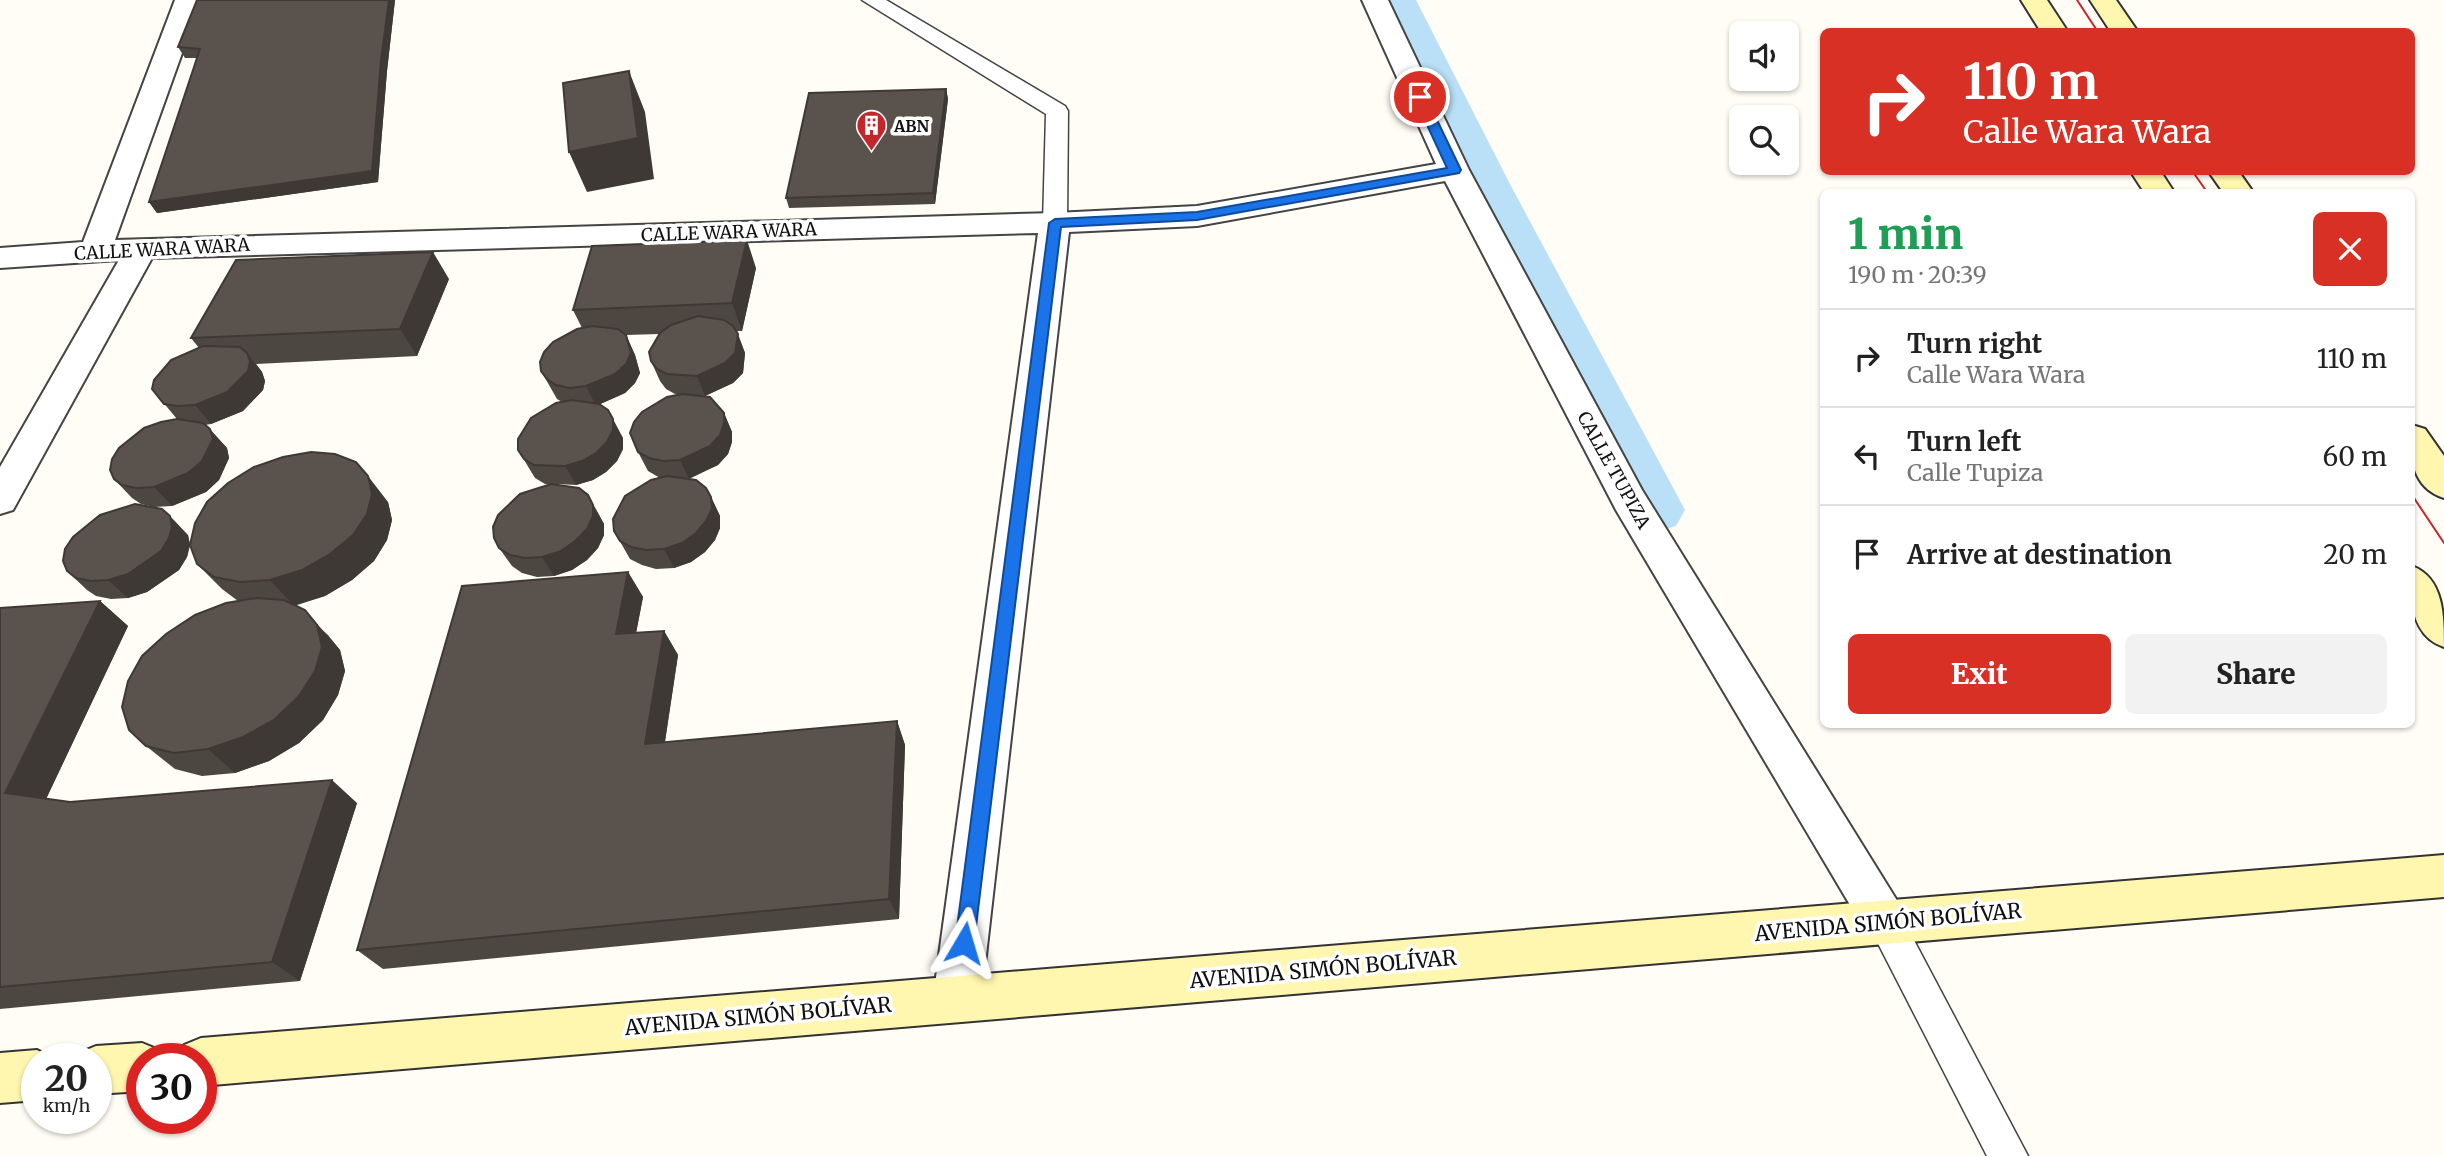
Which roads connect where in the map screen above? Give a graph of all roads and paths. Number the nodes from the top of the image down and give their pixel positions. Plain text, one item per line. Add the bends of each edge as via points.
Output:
1 (188, 0) edge
2 (872, 0) edge
3 (1375, 0) edge
4 (2034, 0) edge
5 (2103, 0) edge
6 (2052, 28) edge
7 (2122, 28) edge
8 (1454, 170) junction
9 (1055, 223) junction
10 (142, 248) junction
11 (95, 252) junction
12 (0, 258) edge
13 (2415, 442) edge
14 (2444, 484) edge
15 (0, 500) edge
16 (2415, 586) edge
17 (2444, 631) edge
18 (2444, 876) edge
19 (1885, 922) junction
20 (957, 999) junction
21 (217, 1061) edge
22 (21, 1076) edge
23 (0, 1078) edge
24 (2008, 1156) edge

1 - 11 street
2 - 9 lane via 1056,111
3 - 8 street, CALLE TUPIZA
4 - 6 street
5 - 7 street
8 - 9 street, CALLE WARA WARA via 1197,216
8 - 19 street, CALLE TUPIZA via 1629,500
9 - 10 street, CALLE WARA WARA
9 - 20 street
10 - 11 street, CALLE WARA WARA
10 - 15 street
11 - 12 street, CALLE WARA WARA
13 - 14 street
16 - 17 street
18 - 19 street, AVENIDA SIMÓN BOLÍVAR
19 - 20 street, AVENIDA SIMÓN BOLÍVAR
19 - 24 lane
20 - 21 street, AVENIDA SIMÓN BOLÍVAR
22 - 23 street

